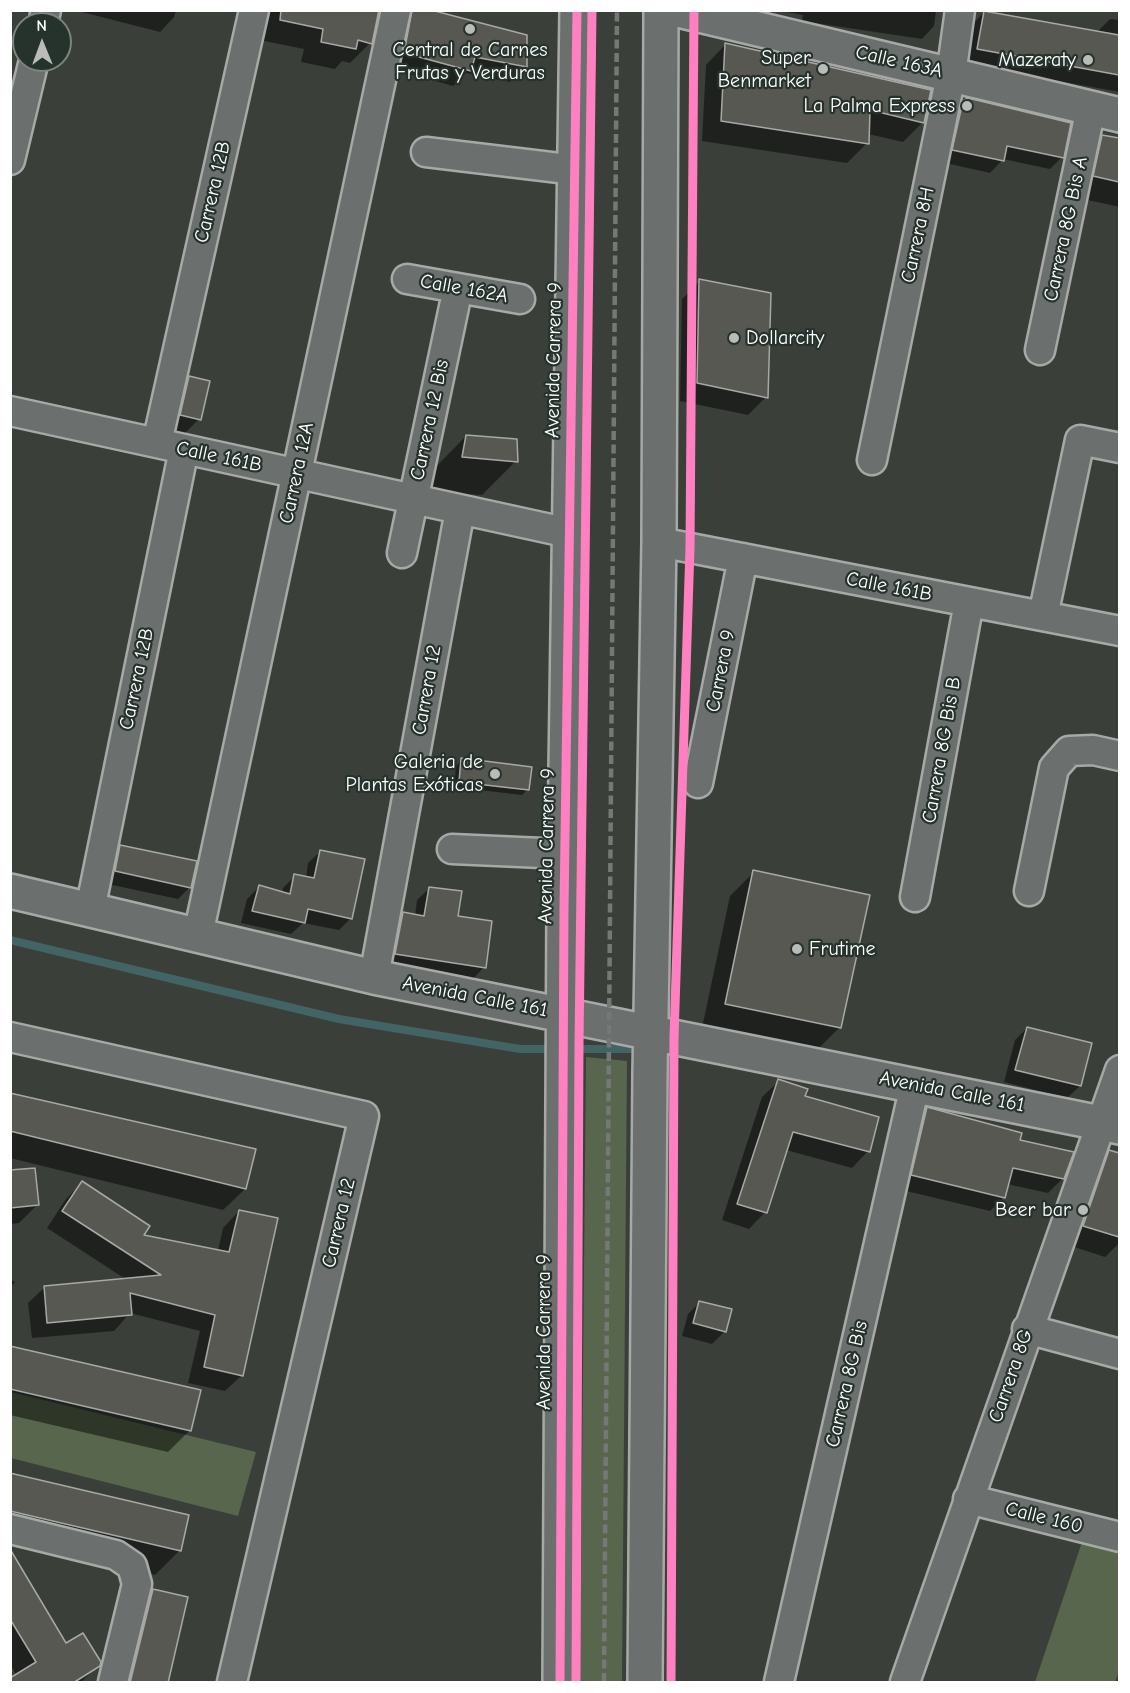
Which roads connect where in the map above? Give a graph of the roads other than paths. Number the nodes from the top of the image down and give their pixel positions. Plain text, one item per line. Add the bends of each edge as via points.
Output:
1 (254, 10) edge
2 (396, 10) edge
3 (577, 10) edge
4 (661, 10) edge
5 (678, 10) edge
6 (960, 10) edge
7 (31, 72) edge
8 (951, 75) junction
9 (1105, 112) edge
10 (426, 152) dead end
11 (10, 160) edge
12 (576, 170) junction
13 (407, 279) dead end
14 (458, 288) junction
15 (520, 299) dead end
16 (1040, 350) dead end
17 (10, 411) edge
18 (171, 446) junction
19 (1119, 448) edge
20 (872, 460) dead end
21 (297, 474) junction
22 (413, 499) junction
23 (460, 510) junction
24 (569, 533) junction
25 (659, 542) junction
26 (402, 553) dead end
27 (743, 558) junction
28 (969, 602) junction
29 (1043, 616) junction
30 (1119, 632) edge
31 (1119, 756) edge
32 (698, 783) dead end
33 (452, 849) dead end
34 (565, 854) junction
35 (10, 891) edge
36 (1029, 891) dead end
37 (915, 897) dead end
38 (90, 910) junction
39 (198, 935) junction
40 (374, 977) junction
41 (564, 1015) junction
42 (650, 1032) junction
43 (10, 1037) edge
44 (1119, 1070) edge
45 (915, 1085) junction
46 (1110, 1124) edge
47 (1027, 1329) junction
48 (1119, 1354) edge
49 (968, 1499) junction
50 (10, 1529) edge
51 (1119, 1537) edge
52 (113, 1683) edge
53 (232, 1683) edge
54 (560, 1683) edge
55 (645, 1683) edge
56 (779, 1683) edge
57 (905, 1683) edge

1 - 18 street, Carrera 12B
2 - 21 street, Carrera 12A
3 - 12 main road, Avenida Carrera 9
4 - 25 main road
5 - 8 main road, Calle 163A
6 - 8 street, Carrera 8H
7 - 11 street
8 - 9 main road, Calle 163A
8 - 20 street, Carrera 8H
9 - 16 street, Carrera 8G Bis A
10 - 12 street
12 - 24 main road, Avenida Carrera 9
13 - 14 street, Calle 162A
14 - 15 street, Calle 162A
14 - 22 street, Carrera 12 Bis
17 - 18 street, Calle 161B
18 - 21 street, Calle 161B
18 - 38 street, Carrera 12B
19 - 29 street via 1080,440
21 - 22 street, Calle 161B
21 - 39 street, Carrera 12A
22 - 23 street, Calle 161B
22 - 26 street, Carrera 12 Bis
23 - 24 street, Calle 161B
23 - 40 street, Carrera 12
24 - 34 main road, Avenida Carrera 9
25 - 27 street, Calle 161B
25 - 42 main road
27 - 28 street, Calle 161B
27 - 32 street, Carrera 9
28 - 29 street, Calle 161B
28 - 37 street, Carrera 8G Bis B
29 - 30 street, Calle 161B
31 - 36 street via 1093,750 1069,751 1054,768
33 - 34 street
34 - 41 main road, Avenida Carrera 9
35 - 38 main road, Avenida Calle 161
38 - 39 main road, Avenida Calle 161
39 - 40 main road, Avenida Calle 161
40 - 41 main road, Avenida Calle 161
41 - 42 main road, Avenida Calle 161
41 - 54 main road, Avenida Carrera 9
42 - 45 main road, Avenida Calle 161
42 - 55 main road
43 - 53 street, Carrera 12 via 364,1116
44 - 46 street, Carrera 8G
45 - 46 main road, Avenida Calle 161
45 - 56 street, Carrera 8G Bis
46 - 47 street, Carrera 8G
47 - 48 street
47 - 49 street, Carrera 8G
49 - 51 street, Calle 160
49 - 57 street, Carrera 8G
50 - 52 street via 116,1555 132,1566 137,1584

